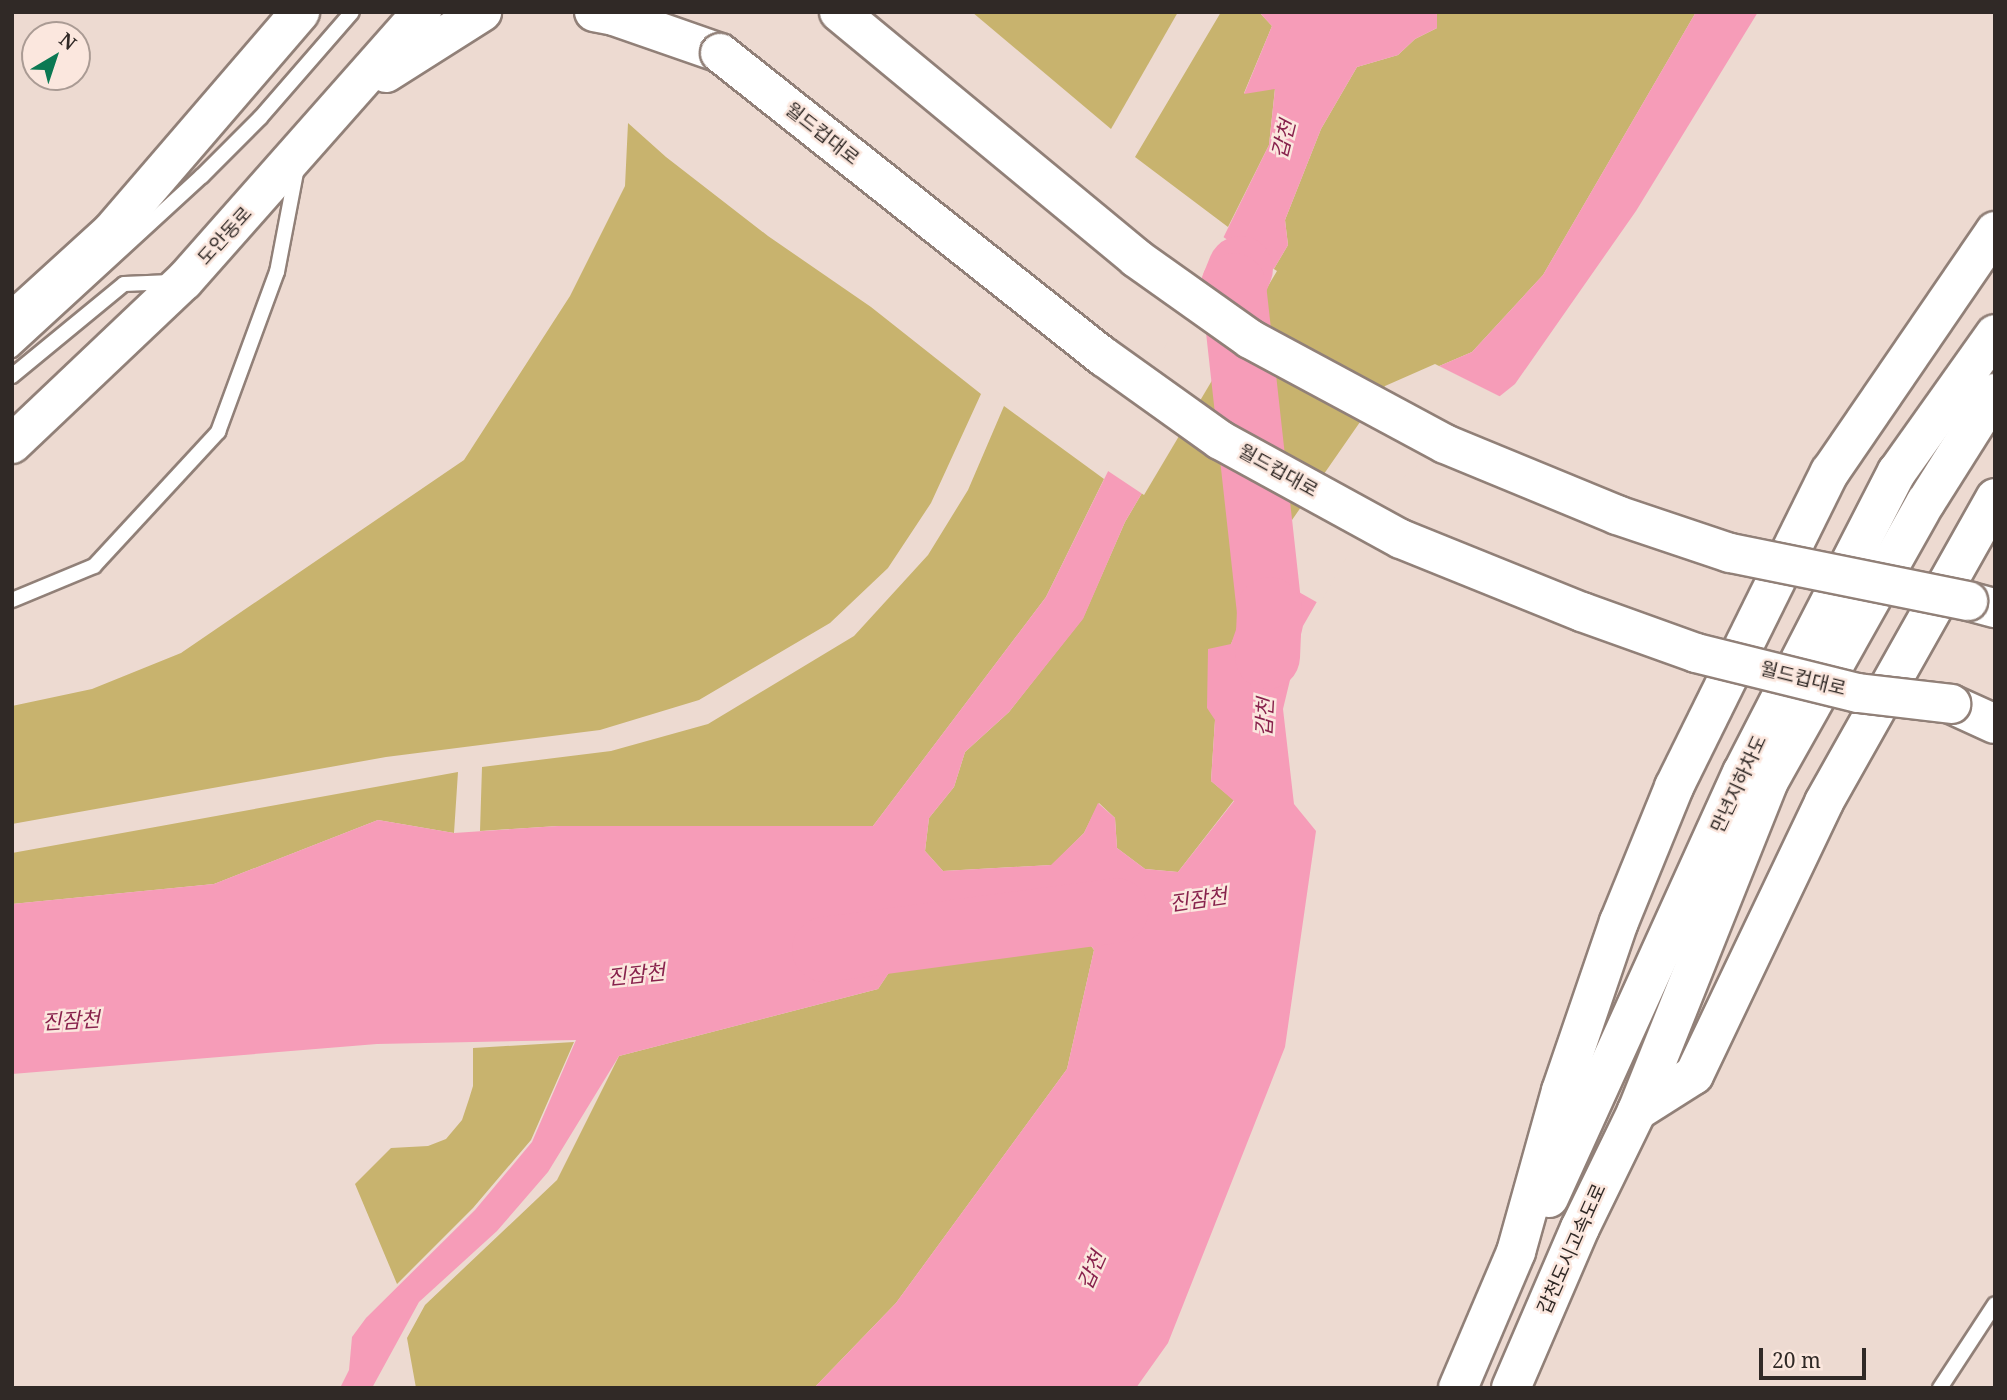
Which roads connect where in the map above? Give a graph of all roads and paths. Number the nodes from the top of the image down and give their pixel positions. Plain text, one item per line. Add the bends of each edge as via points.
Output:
1 (287, 12) edge
2 (300, 12) edge
3 (352, 12) edge
4 (422, 12) edge
5 (482, 12) edge
6 (594, 12) edge
7 (670, 12) edge
8 (839, 12) edge
9 (720, 53) junction
10 (261, 54) junction
11 (343, 101) junction
12 (300, 150) junction
13 (1995, 231) edge
14 (184, 281) junction
15 (12, 322) edge
16 (1995, 334) edge
17 (12, 350) edge
18 (12, 376) edge
19 (1995, 393) edge
20 (12, 444) edge
21 (1995, 498) edge
22 (12, 600) edge
23 (1986, 603) edge
24 (1995, 694) edge
25 (1951, 704) junction
26 (1995, 724) edge
27 (1637, 1111) junction
28 (1516, 1252) junction
29 (1995, 1304) edge
30 (1458, 1388) edge
31 (1511, 1388) edge
32 (1940, 1388) edge

1 - 10 main road
2 - 10 main road
3 - 17 lane via 260,118 202,176
4 - 11 main road, 도안동로
5 - 11 main road
6 - 9 main road
7 - 9 main road, 월드컵대로
8 - 23 main road, bridge via 1136,258 1238,331 1445,444 1617,515 1730,553
9 - 25 main road, 월드컵대로, bridge via 1104,357 1220,440 1401,539 1696,653 1858,693
10 - 15 main road via 111,232
11 - 12 main road, 도안동로
12 - 14 main road, 도안동로
12 - 22 lane via 277,272 218,432 94,566
13 - 28 main road via 1830,472 1674,787 1614,935 1561,1091
14 - 18 lane via 124,284
14 - 20 main road, 도안동로
16 - 28 main road, 만년지하차도 via 1897,472 1742,773 1559,1182
19 - 27 main road, 만년지하차도 via 1926,502 1768,783
21 - 27 main road via 1824,802 1694,1075
24 - 25 main road, 월드컵대로
25 - 26 main road
27 - 31 main road, 갑천도시고속도로
28 - 30 main road
29 - 32 lane

